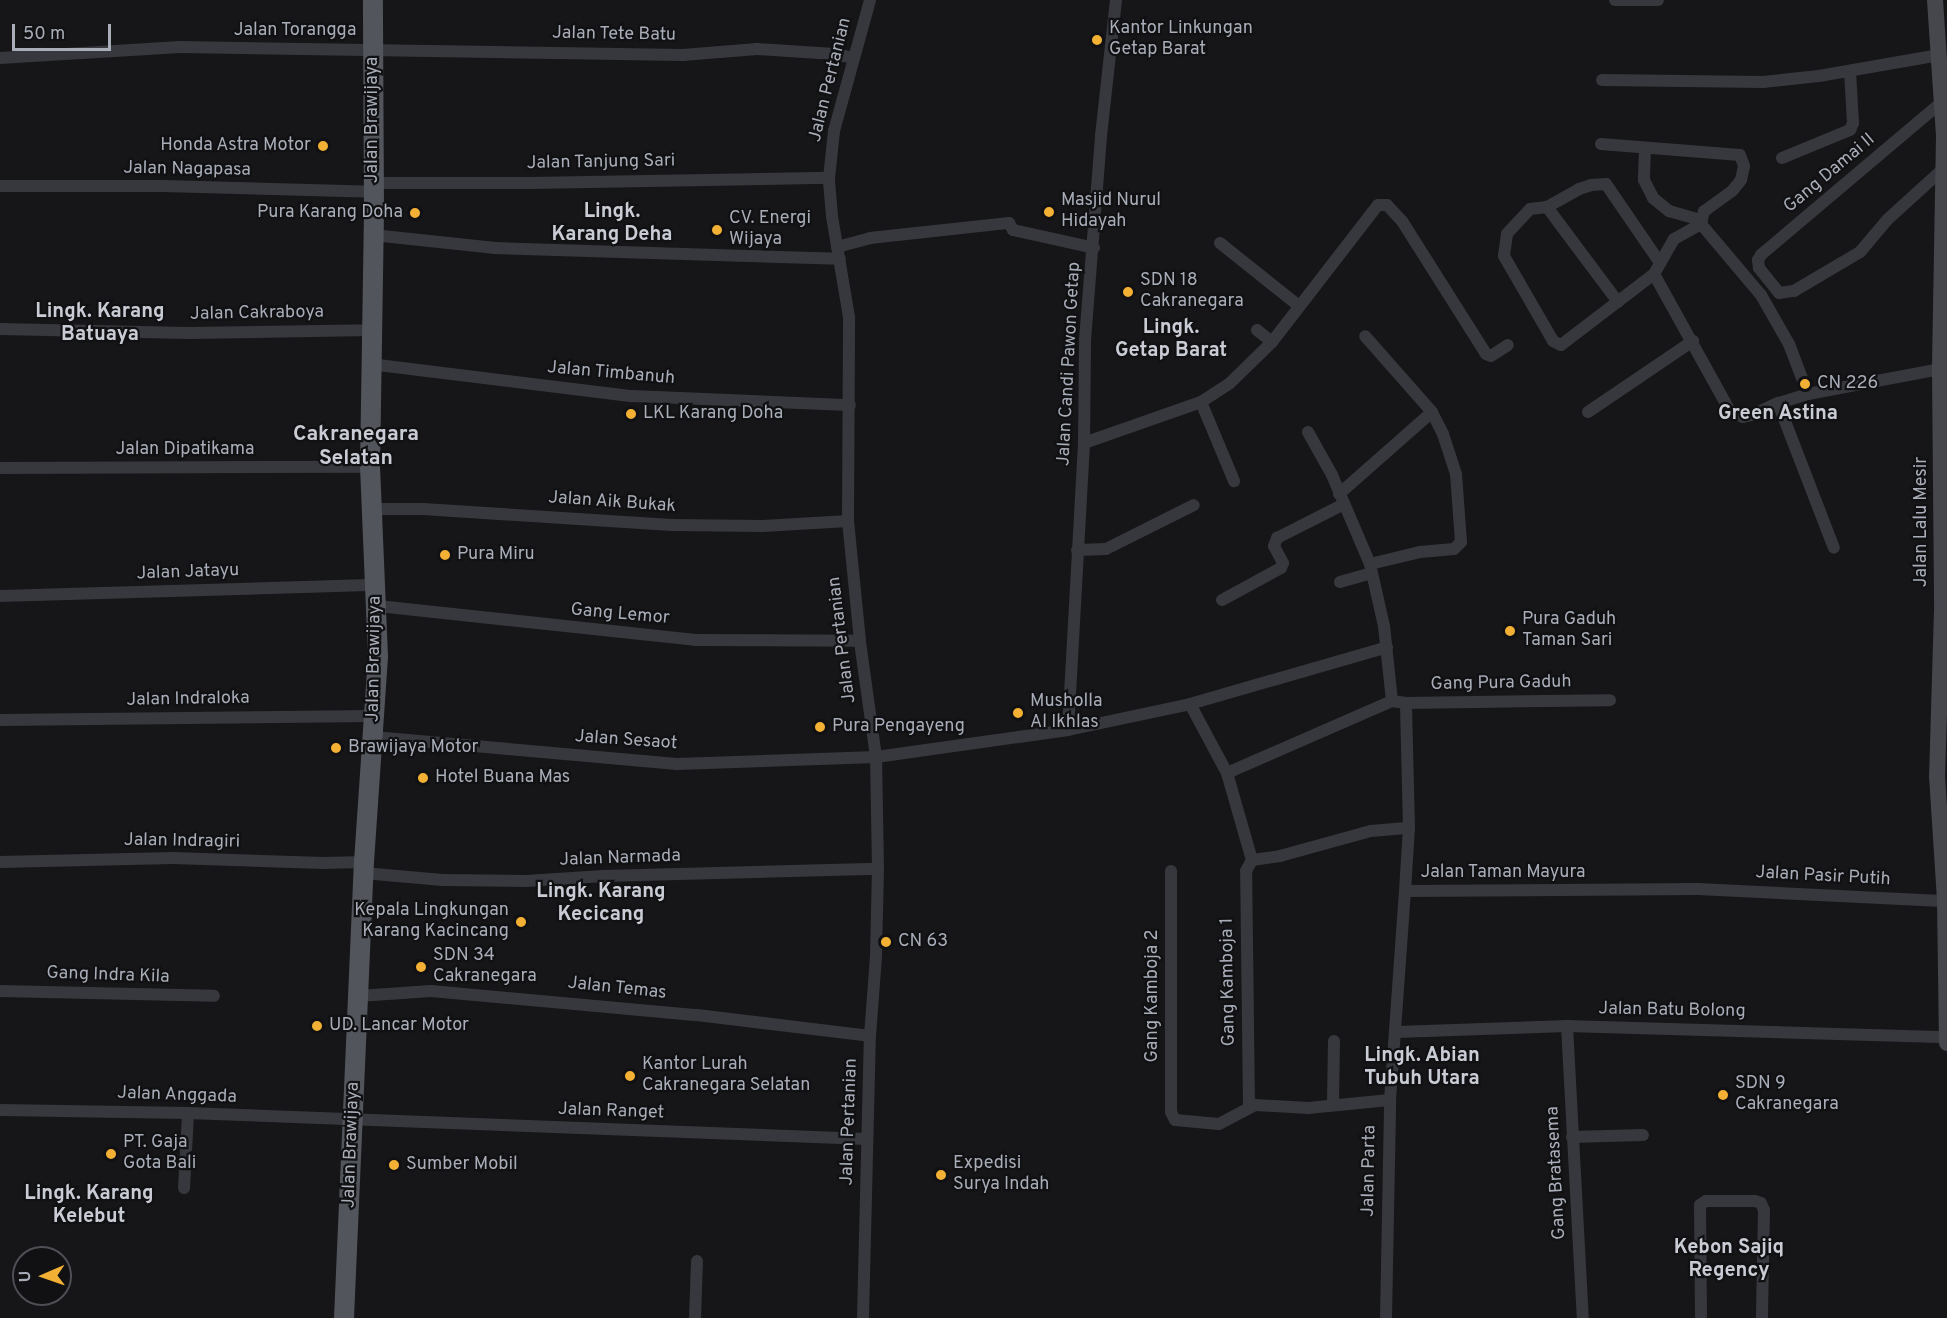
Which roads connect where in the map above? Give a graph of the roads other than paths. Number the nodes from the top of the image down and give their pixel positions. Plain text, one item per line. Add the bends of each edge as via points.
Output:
1 (373, 0) edge
2 (870, 0) edge
3 (1116, 0) edge
4 (1616, 0) edge
5 (1658, 0) edge
6 (1935, 0) edge
7 (374, 49) junction
8 (1939, 55) junction
9 (0, 58) edge
10 (854, 58) junction
11 (1850, 71) junction
12 (1602, 80) dead end
13 (1943, 101) junction
14 (1601, 144) dead end
15 (1645, 148) junction
16 (1782, 158) dead end
17 (1944, 168) junction
18 (829, 178) junction
19 (0, 186) edge
20 (373, 188) junction
21 (1547, 207) junction
22 (1701, 222) junction
23 (373, 236) junction
24 (1220, 243) dead end
25 (1094, 248) junction
26 (838, 253) junction
27 (1660, 263) junction
28 (1654, 274) junction
29 (1618, 302) junction
30 (1299, 306) junction
31 (0, 329) edge
32 (371, 330) junction
33 (1257, 330) dead end
34 (1365, 336) dead end
35 (1693, 341) junction
36 (1272, 342) junction
37 (1508, 345) dead end
38 (370, 364) junction
39 (1940, 369) junction
40 (1808, 394) junction
41 (1201, 402) junction
42 (1778, 403) junction
43 (850, 405) junction
44 (1432, 412) junction
45 (1588, 412) dead end
46 (1308, 432) dead end
47 (1084, 443) junction
48 (1944, 449) edge
49 (370, 467) junction
50 (0, 468) edge
51 (1234, 481) dead end
52 (1342, 499) junction
53 (1194, 505) dead end
54 (372, 508) junction
55 (849, 521) junction
56 (1834, 549) dead end
57 (1077, 550) junction
58 (1371, 568) junction
59 (1340, 582) dead end
60 (377, 585) junction
61 (0, 596) edge
62 (1222, 600) dead end
63 (378, 606) junction
64 (860, 641) junction
65 (1386, 647) junction
66 (1610, 700) dead end
67 (1392, 701) junction
68 (1407, 703) junction
69 (1190, 704) junction
70 (1943, 709) edge
71 (375, 716) junction
72 (0, 720) edge
73 (1068, 730) junction
74 (374, 737) junction
75 (876, 757) junction
76 (1227, 773) junction
77 (1409, 828) junction
78 (1252, 860) junction
79 (0, 862) edge
80 (364, 868) junction
81 (878, 869) junction
82 (1171, 871) dead end
83 (1698, 889) joint
84 (1405, 891) junction
85 (1946, 901) edge
86 (0, 991) edge
87 (214, 996) dead end
88 (359, 996) junction
89 (1567, 1026) junction
90 (1396, 1028) junction
91 (870, 1036) junction
92 (1947, 1037) edge
93 (1334, 1041) dead end
94 (1947, 1043) edge
95 (1390, 1100) junction
96 (1334, 1104) junction
97 (1249, 1106) junction
98 (0, 1110) edge
99 (188, 1113) junction
100 (353, 1119) junction
101 (1643, 1135) dead end
102 (1572, 1137) junction
103 (867, 1139) junction
104 (184, 1188) dead end
105 (697, 1261) dead end
106 (344, 1318) edge
107 (695, 1318) edge
108 (862, 1318) edge
109 (1386, 1318) edge
110 (1583, 1318) edge
111 (1701, 1318) edge
112 (1762, 1318) edge

1 - 7 main road, Jalan Brawijaya
2 - 10 street, Jalan Pertanian
3 - 25 street, Jalan Candi Pawon Getap
4 - 5 street
6 - 8 street, Jalan Lalu Mesir
7 - 9 street, Jalan Torangga via 180,47
7 - 10 street, Jalan Tete Batu via 683,55 757,49
7 - 20 main road, Jalan Brawijaya
8 - 11 street
8 - 13 street, Jalan Lalu Mesir
10 - 18 street, Jalan Pertanian via 834,130
11 - 12 street via 1763,82
11 - 16 street via 1850,130
13 - 17 street, Jalan Lalu Mesir
13 - 17 street, Gang Damai II via 1761,255 1758,265 1779,293 1786,294 1860,252 1888,219
14 - 15 street
15 - 22 street via 1644,180 1653,198 1669,211
15 - 22 street via 1740,155 1744,168 1739,184 1704,211
17 - 39 street, Jalan Lalu Mesir
18 - 20 street, Jalan Tanjung Sari
18 - 26 street, Jalan Pertanian
19 - 20 street, Jalan Nagapasa
20 - 23 main road, Jalan Brawijaya
21 - 27 street via 1580,189 1606,184
21 - 29 street
21 - 29 street via 1530,209 1520,217 1507,234 1504,256 1553,341 1561,345
22 - 27 street via 1674,239
22 - 40 street via 1761,295 1789,344
23 - 26 street via 495,248
23 - 32 main road, Jalan Brawijaya
24 - 30 street
25 - 26 street via 1013,230 1009,223 870,238
25 - 47 street, Jalan Candi Pawon Getap via 1085,340
26 - 43 street, Jalan Pertanian via 849,317
27 - 28 street
28 - 29 street
28 - 35 street
30 - 36 street
30 - 37 street via 1374,208 1387,205 1402,221 1486,354 1494,354
31 - 32 street, Jalan Cakraboya via 188,333
32 - 38 main road, Jalan Brawijaya
33 - 36 street
34 - 44 street
35 - 42 street via 1731,413 1752,415
35 - 45 street
36 - 41 street via 1247,369
38 - 43 street, Jalan Timbanuh via 632,396
38 - 49 main road, Jalan Brawijaya
39 - 40 street
39 - 48 street, Jalan Lalu Mesir
40 - 42 street
41 - 47 street
41 - 51 street
42 - 56 street
43 - 55 street, Jalan Pertanian
44 - 52 street
44 - 58 street via 1456,474 1461,542 1458,548 1420,552
46 - 52 street
47 - 57 street, Jalan Candi Pawon Getap
48 - 70 street, Jalan Lalu Mesir
49 - 50 street, Jalan Dipatikama
49 - 54 main road, Jalan Brawijaya
52 - 58 street
52 - 62 street via 1277,538 1274,546 1283,563 1281,568
53 - 57 street via 1106,549
54 - 55 street, Jalan Aik Bukak via 671,525 763,526
54 - 60 main road, Jalan Brawijaya
55 - 64 street, Jalan Pertanian
57 - 73 street, Jalan Candi Pawon Getap
58 - 59 street
58 - 65 street
60 - 61 street, Jalan Jatayu
60 - 63 main road, Jalan Brawijaya
63 - 64 street, Gang Lemor via 695,640
63 - 71 main road, Jalan Brawijaya
64 - 75 street, Jalan Pertanian
65 - 67 street
65 - 69 street, Jalan Sesaot
66 - 68 street, Gang Pura Gaduh
67 - 68 street, Gang Pura Gaduh
67 - 76 street
68 - 77 street
69 - 73 street, Jalan Sesaot
69 - 76 street
70 - 85 street, Jalan Lalu Mesir via 1937,776
71 - 72 street, Jalan Indraloka
71 - 74 main road, Jalan Brawijaya
73 - 75 street, Jalan Sesaot
74 - 75 street, Jalan Sesaot via 677,764
74 - 80 main road, Jalan Brawijaya
75 - 81 street, Jalan Pertanian
76 - 78 street
77 - 78 street via 1371,831
77 - 84 street
78 - 97 street, Gang Kamboja 1 via 1246,871
79 - 80 street, Jalan Indragiri via 173,858
80 - 81 street, Jalan Narmada via 443,880 526,881
80 - 88 main road, Jalan Brawijaya
81 - 91 street, Jalan Pertanian
82 - 97 street, Gang Kamboja 2 via 1171,1112 1174,1120 1220,1124
83 - 84 street, Jalan Taman Mayura
83 - 85 street, Jalan Pasir Putih
84 - 90 street, Jalan Taman Mayura
85 - 92 street, Jalan Lalu Mesir
86 - 87 street, Gang Indra Kila
88 - 91 street, Jalan Temas via 430,991 697,1015
88 - 100 main road, Jalan Brawijaya
89 - 90 street, Jalan Batu Bolong
89 - 92 street, Jalan Batu Bolong
89 - 102 street, Gang Bratasema
90 - 95 street, Jalan Parta
91 - 103 street, Jalan Pertanian
92 - 94 street, Jalan Lalu Mesir
93 - 96 street
95 - 96 street
95 - 109 street, Jalan Parta
96 - 97 street via 1308,1108
98 - 99 street, Jalan Anggada
99 - 100 street, Jalan Anggada
99 - 104 street
100 - 103 street, Jalan Ranget
100 - 106 main road, Jalan Brawijaya
101 - 102 street
102 - 110 street, Gang Bratasema
103 - 108 street, Jalan Pertanian
105 - 107 street
111 - 112 street via 1700,1205 1706,1201 1755,1201 1764,1210

